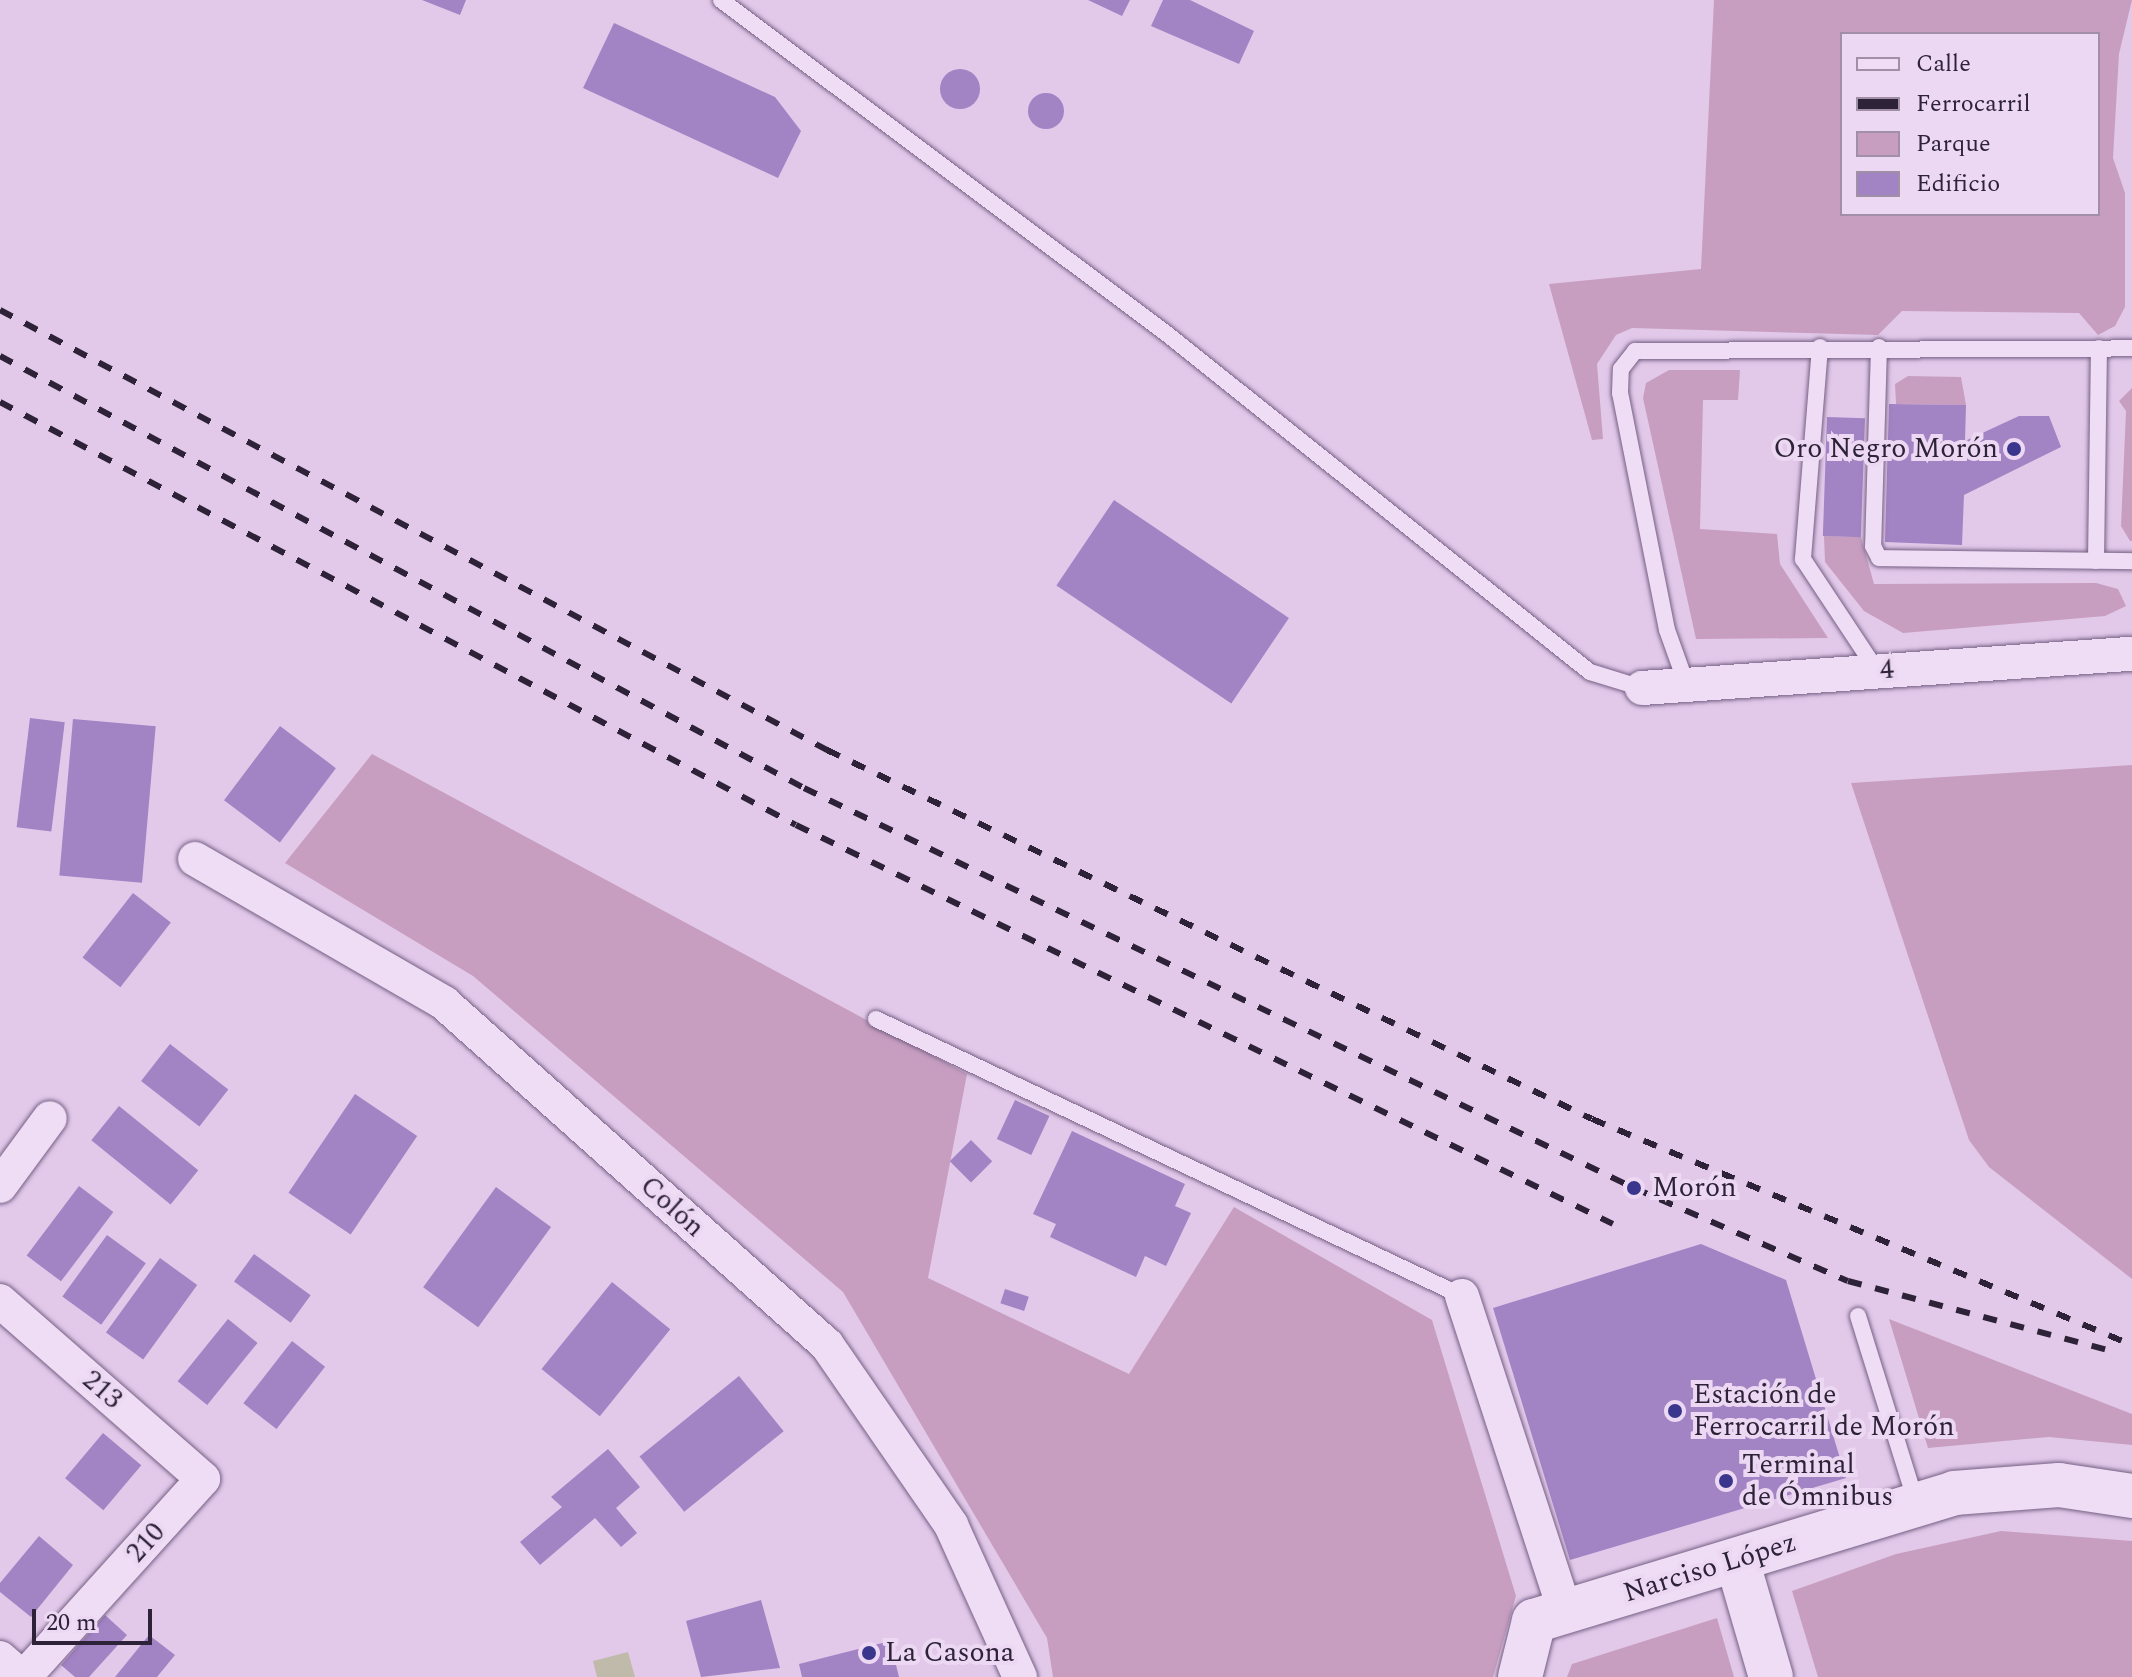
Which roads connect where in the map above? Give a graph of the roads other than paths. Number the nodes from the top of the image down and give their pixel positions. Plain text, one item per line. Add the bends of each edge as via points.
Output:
1 (721, 0) edge
2 (1820, 347) junction
3 (1879, 347) junction
4 (2099, 348) junction
5 (2132, 348) edge
6 (2096, 561) junction
7 (2132, 561) edge
8 (2132, 654) edge
9 (1877, 671) junction
10 (1686, 683) junction
11 (1642, 688) joint
12 (195, 859) dead end
13 (876, 1019) dead end
14 (50, 1118) dead end
15 (0, 1186) edge
16 (1462, 1296) joint
17 (0, 1301) edge
18 (1858, 1316) dead end
19 (203, 1479) joint
20 (2132, 1496) edge
21 (1917, 1505) junction
22 (1737, 1560) junction
23 (1565, 1611) junction
24 (0, 1658) edge
25 (23, 1677) edge
26 (1020, 1677) edge
27 (1520, 1677) edge
28 (1771, 1677) edge

1 - 11 lane via 1167,334 1590,672
2 - 3 lane
2 - 9 lane via 1803,559
2 - 10 lane via 1657,347 1635,351 1621,369 1667,630
3 - 4 lane
3 - 6 lane via 1873,546 1879,558
4 - 5 lane
4 - 6 lane
6 - 7 lane
8 - 9 street, 4
9 - 10 street, 4
10 - 11 street, 4
12 - 26 street, Colón via 444,1003 827,1345 951,1525
13 - 16 lane
14 - 15 street
16 - 23 street
17 - 19 street, 213
18 - 21 lane
19 - 25 street, 210
20 - 21 street, Narciso López via 2059,1485 1954,1493
21 - 22 street, Narciso López
22 - 23 street, Narciso López
22 - 28 street
23 - 27 street, Narciso López via 1534,1621
24 - 25 street

